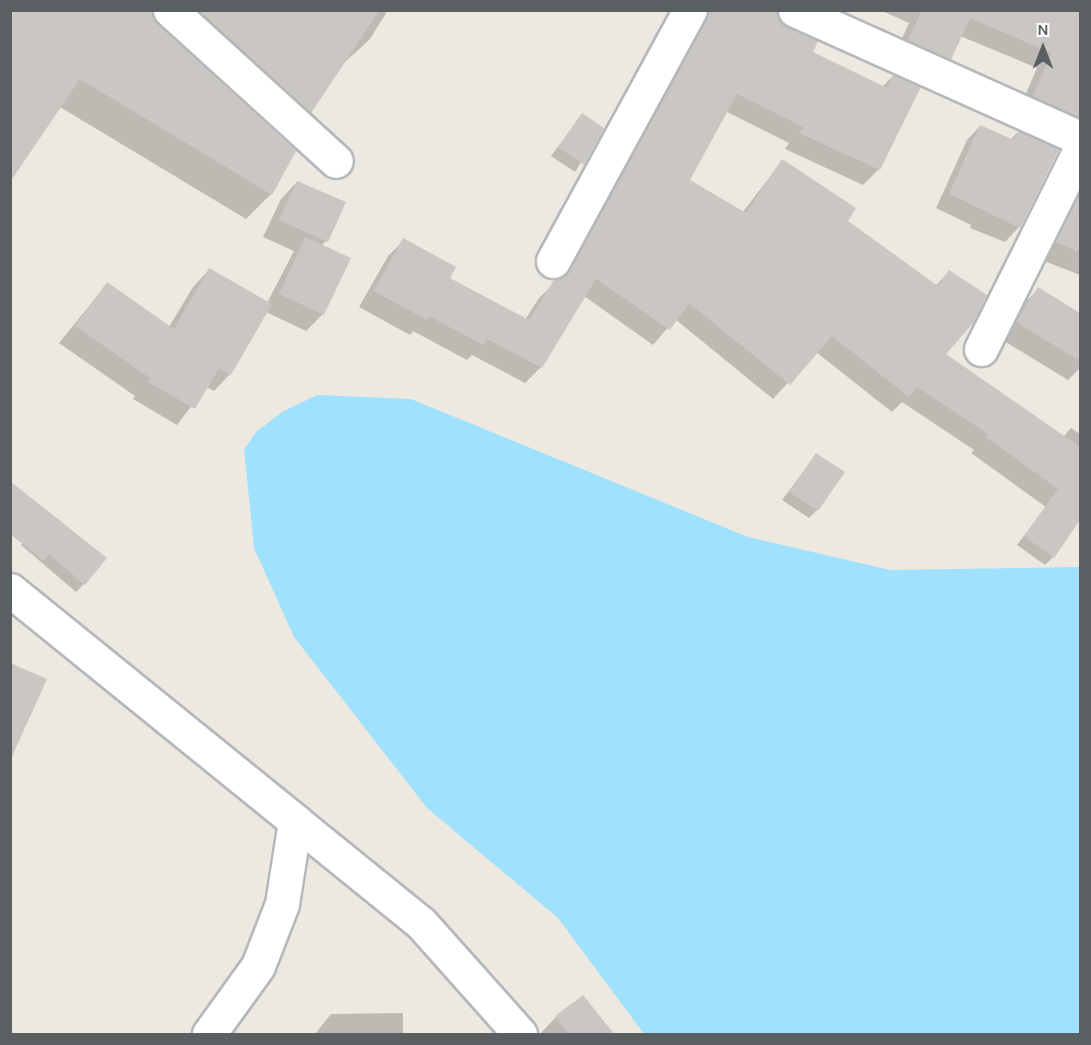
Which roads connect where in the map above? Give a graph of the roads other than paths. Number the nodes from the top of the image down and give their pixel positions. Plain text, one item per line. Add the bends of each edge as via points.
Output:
1 (170, 10) edge
2 (690, 10) edge
3 (795, 10) edge
4 (1080, 138) edge
5 (1080, 150) edge
6 (336, 160) dead end
7 (553, 261) dead end
8 (981, 349) dead end
9 (10, 590) edge
10 (295, 821) junction
11 (209, 1035) edge
12 (520, 1035) edge

1 - 6 street
2 - 7 street
3 - 4 street
5 - 8 street
9 - 10 street
10 - 11 street via 282,904 258,966
10 - 12 street via 421,923

